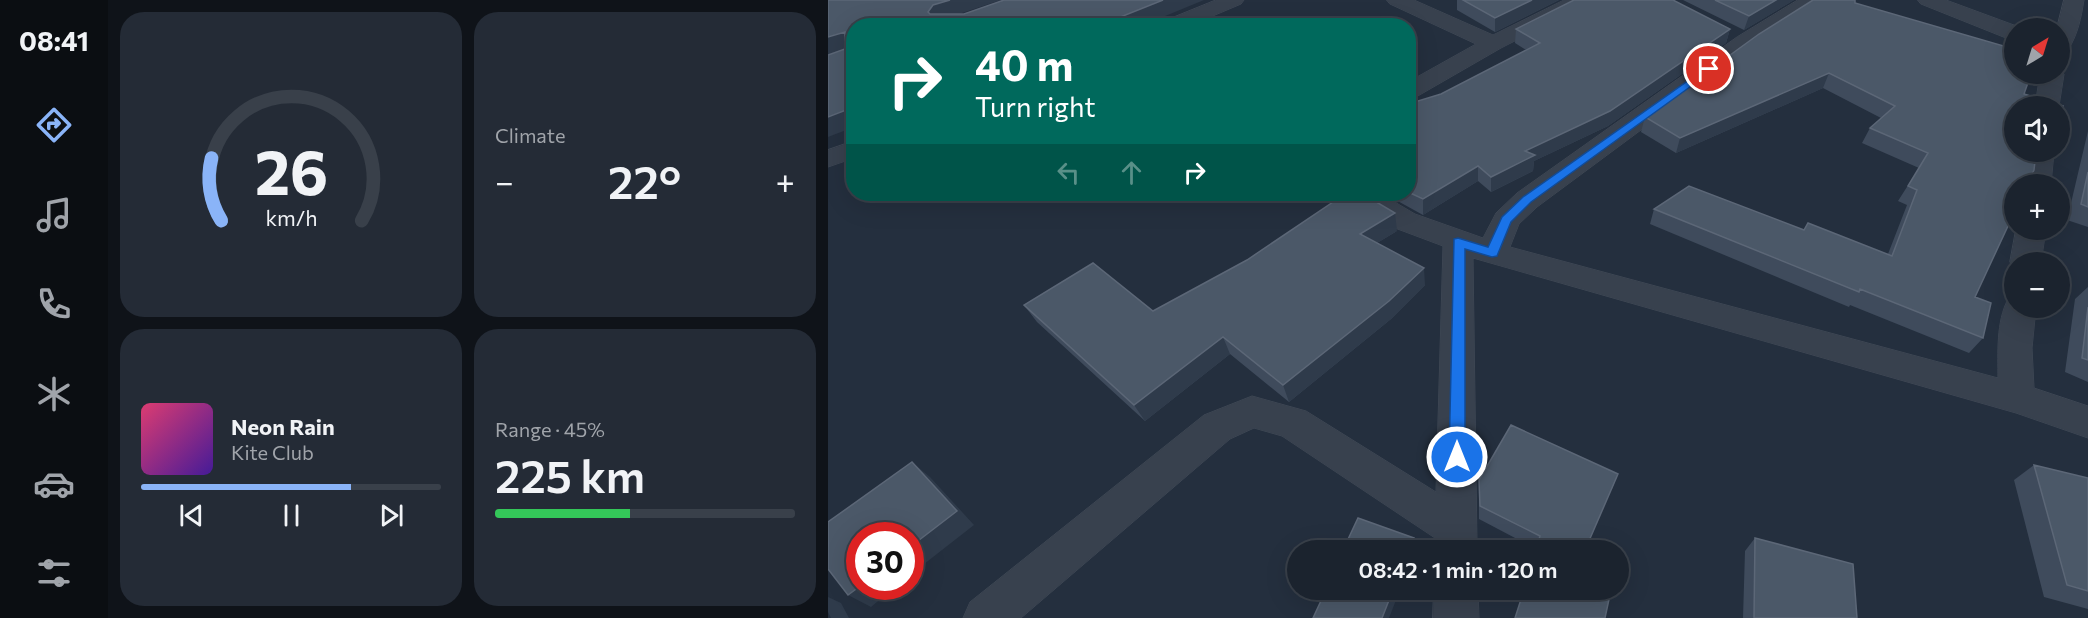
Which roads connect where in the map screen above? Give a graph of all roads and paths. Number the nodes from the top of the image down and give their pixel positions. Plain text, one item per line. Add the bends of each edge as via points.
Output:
1 (1234, 0) edge
2 (1397, 0) edge
3 (1580, 0) edge
4 (1812, 0) edge
5 (1928, 0) edge
6 (2074, 0) edge
7 (1189, 18) edge
8 (2070, 21) edge
9 (2004, 29) edge
10 (1493, 43) junction
11 (1416, 87) edge
12 (846, 152) edge
13 (828, 159) edge
14 (1372, 201) edge
15 (1458, 242) junction
16 (1492, 253) junction
17 (2019, 318) edge
18 (2016, 398) junction
19 (2088, 422) edge
20 (1456, 539) edge
21 (1456, 600) edge
22 (986, 618) edge
23 (1456, 618) edge

1 - 7 street
2 - 10 street
3 - 10 street
4 - 16 street via 1735,37 1527,200 1506,220
5 - 9 street
6 - 8 street
10 - 11 street
12 - 13 street
14 - 15 street via 1405,221
15 - 16 street
15 - 20 street
16 - 18 street
17 - 18 street
18 - 19 street
20 - 22 street via 1293,423 1252,412 1217,428
21 - 23 street

